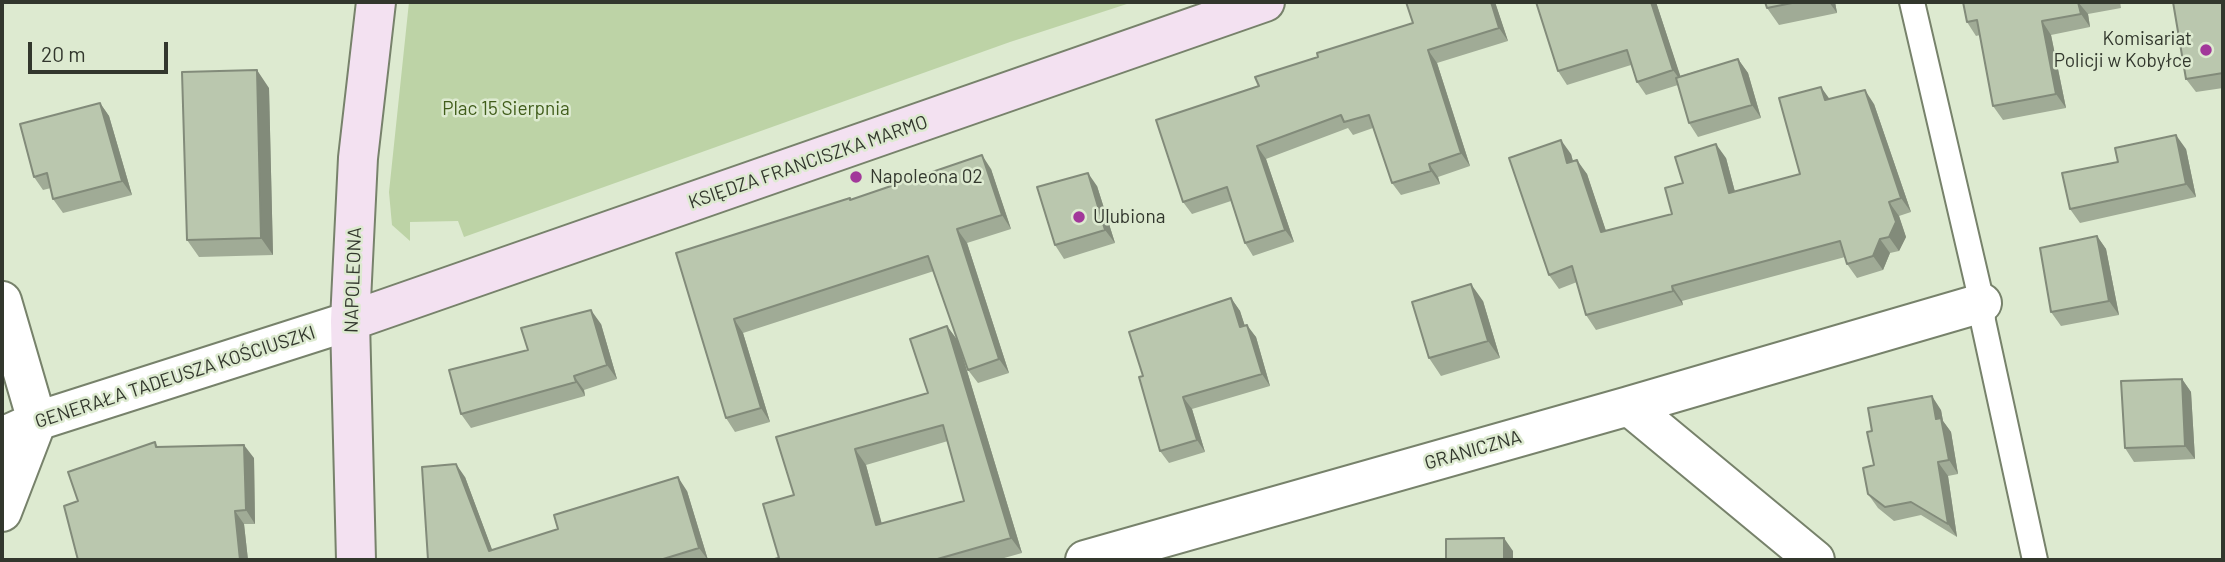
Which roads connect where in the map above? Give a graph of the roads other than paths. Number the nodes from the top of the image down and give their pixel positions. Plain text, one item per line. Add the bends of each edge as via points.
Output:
1 (376, 2) edge
2 (1265, 2) edge
3 (1912, 2) edge
4 (2, 301) edge
5 (1982, 303) junction
6 (350, 321) junction
7 (1629, 406) junction
8 (37, 421) junction
9 (2, 436) edge
10 (2, 512) edge
11 (356, 560) edge
12 (1085, 560) edge
13 (1815, 560) edge
14 (2035, 560) edge

1 - 6 street, NAPOLEONA via 358,158
2 - 6 street, KSIĘDZA FRANCISZKA MARMO
3 - 5 lane
4 - 8 street
5 - 7 street, GRANICZNA
5 - 14 lane
6 - 8 street, GENERAŁA TADEUSZA KOŚCIUSZKI
6 - 11 street, NAPOLEONA
7 - 12 street, GRANICZNA
7 - 13 street
8 - 9 street, GENERAŁA TADEUSZA KOŚCIUSZKI
8 - 10 street

